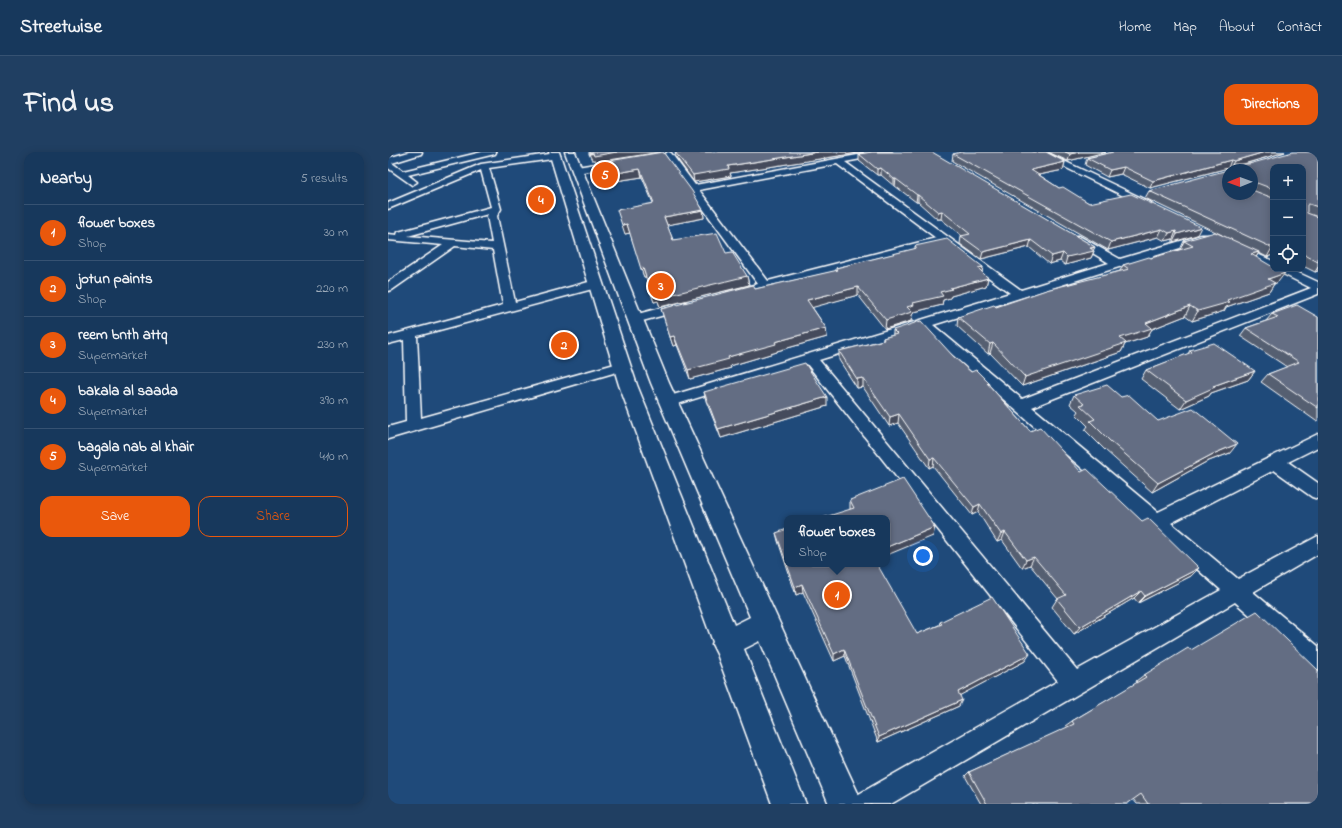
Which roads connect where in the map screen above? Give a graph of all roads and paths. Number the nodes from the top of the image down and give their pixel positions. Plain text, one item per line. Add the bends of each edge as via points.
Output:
1 (418, 152) edge
2 (492, 152) edge
3 (888, 152) edge
4 (1038, 152) edge
5 (680, 153) edge
6 (564, 157) edge
7 (630, 161) edge
8 (838, 161) junction
9 (388, 162) edge
10 (1080, 162) edge
11 (484, 166) junction
12 (1066, 166) junction
13 (402, 174) junction
14 (693, 188) junction
15 (423, 191) junction
16 (1147, 193) dead end
17 (1132, 197) junction
18 (388, 206) edge
19 (1153, 208) edge
20 (496, 209) junction
21 (1196, 228) edge
22 (1064, 232) edge
23 (389, 237) edge
24 (1218, 238) junction
25 (944, 239) junction
26 (453, 243) junction
27 (498, 247) junction
28 (1118, 263) junction
29 (1270, 264) edge
30 (1287, 272) edge
31 (596, 284) junction
32 (765, 285) junction
33 (388, 287) edge
34 (1318, 287) edge
35 (1318, 290) edge
36 (1018, 294) junction
37 (719, 297) edge
38 (696, 303) edge
39 (510, 307) junction
40 (635, 319) junction
41 (923, 324) junction
42 (410, 334) junction
43 (388, 340) edge
44 (810, 358) junction
45 (622, 366) junction
46 (668, 402) junction
47 (1020, 406) junction
48 (414, 425) junction
49 (388, 433) edge
50 (1318, 440) edge
51 (1275, 462) junction
52 (1318, 492) edge
53 (1156, 522) junction
54 (1318, 544) edge
55 (1237, 590) junction
56 (766, 623) junction
57 (726, 644) junction
58 (1318, 660) edge
59 (1074, 684) junction
60 (789, 804) edge
61 (846, 804) edge
62 (866, 804) edge

1 - 9 street
2 - 13 street
3 - 8 street
4 - 12 street
5 - 14 street via 664,155
6 - 7 street
6 - 11 street
6 - 31 main road
6 - 40 main road
8 - 14 street
8 - 25 street
9 - 13 street
10 - 12 street
11 - 15 street
11 - 20 street
12 - 17 street
13 - 15 street
14 - 32 street
15 - 18 street
16 - 17 street
17 - 19 street
20 - 23 street
20 - 27 street via 492,216
21 - 24 street
22 - 28 street
23 - 26 street
24 - 28 street
24 - 29 street
25 - 32 street
25 - 36 street
26 - 27 street
26 - 33 street
27 - 39 street
28 - 36 street
30 - 34 street
31 - 39 street
31 - 45 main road
32 - 37 street
35 - 47 street
36 - 41 street
38 - 40 street
39 - 42 street
40 - 46 main road
41 - 44 street
41 - 47 street
42 - 43 street
42 - 48 street
44 - 46 street
44 - 59 street
45 - 48 street
45 - 57 main road
46 - 56 main road
47 - 53 street
48 - 49 street
50 - 51 street
51 - 52 street
51 - 53 street
53 - 55 street
54 - 55 street
55 - 58 street
55 - 59 street
56 - 57 main road
56 - 61 main road
57 - 60 main road
59 - 62 street

